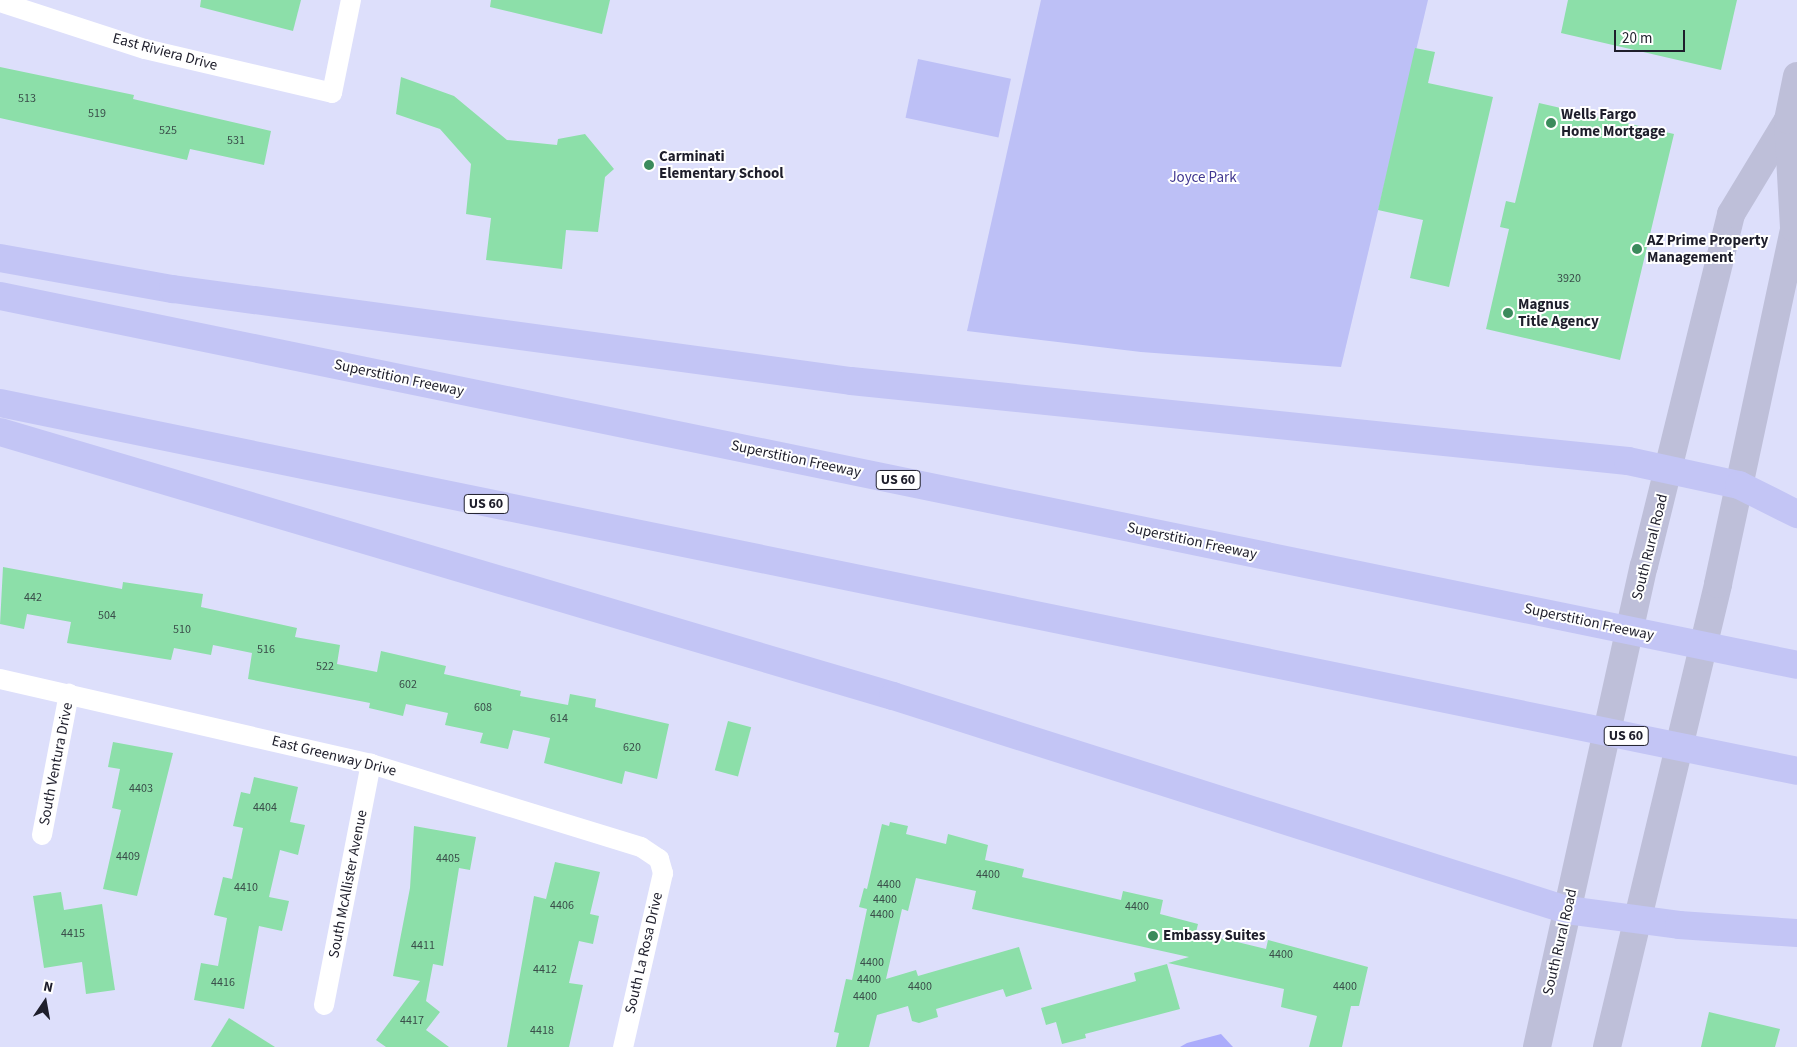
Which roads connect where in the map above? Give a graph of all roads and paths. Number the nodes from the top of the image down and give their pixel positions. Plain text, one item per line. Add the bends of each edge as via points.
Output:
1 (351, 0) edge
2 (0, 2) edge
3 (1797, 76) edge
4 (1788, 120) junction
5 (0, 258) edge
6 (0, 296) edge
7 (0, 404) edge
8 (0, 432) edge
9 (1669, 470) junction
10 (1739, 485) junction
11 (1797, 514) edge
12 (1797, 665) edge
13 (0, 679) edge
14 (69, 694) junction
15 (372, 764) junction
16 (1797, 771) edge
17 (42, 835) dead end
18 (660, 859) joint
19 (1568, 910) junction
20 (1639, 920) junction
21 (1797, 933) edge
22 (324, 1005) dead end
23 (623, 1047) edge
24 (1537, 1047) edge
25 (1607, 1047) edge

1 - 2 street, East Riviera Drive via 332,93 145,49
3 - 4 main road, South Rural Road
4 - 9 main road, South Rural Road via 1731,214
4 - 10 main road, South Rural Road via 1794,228
5 - 9 highway via 173,289 851,381 1628,461
6 - 12 highway, Superstition Freeway / US 60
7 - 16 highway, US 60
8 - 19 highway via 893,696
9 - 10 highway
9 - 19 main road, South Rural Road via 1644,566
10 - 11 highway
10 - 20 main road, South Rural Road
13 - 14 street, East Greenway Drive
14 - 15 street, East Greenway Drive
14 - 17 street, South Ventura Drive
15 - 18 street, East Greenway Drive via 641,847
15 - 22 street, South McAllister Avenue
18 - 23 street, South La Rosa Drive via 663,872
19 - 20 highway
19 - 24 main road, South Rural Road
20 - 21 highway
20 - 25 main road, South Rural Road

